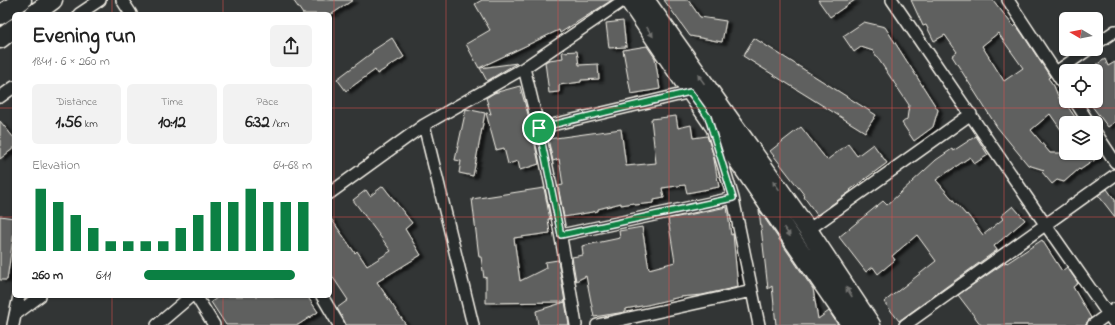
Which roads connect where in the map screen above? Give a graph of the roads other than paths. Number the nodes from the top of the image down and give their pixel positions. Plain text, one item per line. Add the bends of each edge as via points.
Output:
1 (22, 0) edge
2 (53, 0) edge
3 (100, 0) edge
4 (122, 0) edge
5 (624, 0) edge
6 (629, 0) edge
7 (645, 0) edge
8 (892, 0) edge
9 (1008, 0) edge
10 (37, 12) edge
11 (82, 12) edge
12 (131, 12) edge
13 (0, 15) edge
14 (12, 30) edge
15 (1115, 30) edge
16 (0, 39) edge
17 (1103, 39) edge
18 (1079, 56) edge
19 (524, 68) junction
20 (1056, 72) junction
21 (1059, 77) edge
22 (12, 88) edge
23 (690, 92) junction
24 (0, 97) edge
25 (971, 114) junction
26 (708, 117) junction
27 (424, 125) junction
28 (539, 128) junction
29 (1103, 144) edge
30 (1115, 162) edge
31 (1115, 176) edge
32 (332, 193) edge
33 (733, 198) junction
34 (1045, 224) junction
35 (808, 230) junction
36 (561, 235) junction
37 (752, 291) junction
38 (19, 298) edge
39 (37, 298) edge
40 (189, 298) edge
41 (197, 298) edge
42 (323, 298) edge
43 (1111, 312) edge
44 (16, 314) junction
45 (1115, 324) edge
46 (13, 325) edge
47 (157, 325) edge
48 (214, 325) edge
49 (340, 325) edge
50 (473, 325) edge
51 (576, 325) edge
52 (597, 325) edge
53 (758, 325) edge
54 (851, 325) edge
55 (870, 325) edge
56 (905, 325) edge
57 (1093, 325) edge

1 - 13 main road
2 - 10 main road
3 - 11 street
4 - 12 street
5 - 19 street
6 -> 23 main road
35 -> 7 main road
8 - 25 street
9 - 20 street
14 - 16 main road
15 - 17 street
18 - 20 street
19 - 27 street
19 - 28 street
20 - 21 street
22 - 24 street
23 - 26 main road
23 - 28 street
25 - 34 street
25 - 35 street
26 - 33 street
26 -> 54 main road
27 - 32 street
27 - 50 street
28 - 36 street
29 - 30 street
31 - 34 street
33 - 36 street
33 - 37 street
34 - 43 street
34 - 56 street
55 -> 35 main road
36 - 51 street
37 - 52 street
37 - 53 street
38 - 44 street
39 - 44 street
40 - 47 street
41 - 48 street
42 - 49 street
43 - 45 street
43 - 57 street
44 - 46 street

